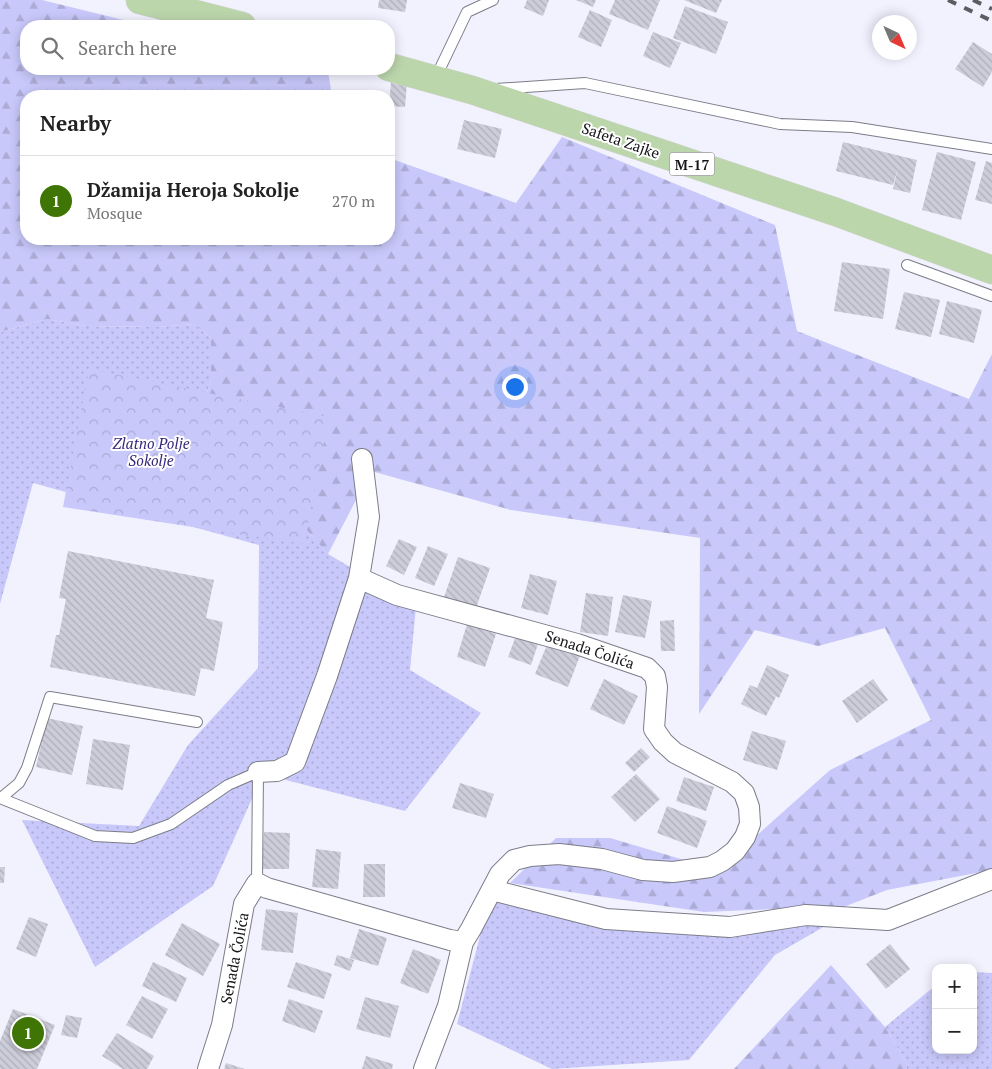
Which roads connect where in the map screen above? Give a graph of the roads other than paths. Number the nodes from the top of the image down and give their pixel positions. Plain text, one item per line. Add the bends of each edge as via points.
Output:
1 (140, 0) edge
2 (493, 0) edge
3 (218, 20) edge
4 (395, 69) edge
5 (435, 80) junction
6 (472, 90) junction
7 (992, 150) edge
8 (907, 265) dead end
9 (992, 270) edge
10 (992, 296) edge
11 (362, 458) dead end
12 (359, 578) junction
13 (197, 722) dead end
14 (258, 772) junction
15 (0, 798) edge
16 (992, 879) edge
17 (257, 883) junction
18 (492, 890) junction
19 (463, 942) junction
20 (208, 1069) edge
21 (424, 1069) edge

1 - 3 main road
2 - 5 lane via 467,12
4 - 5 main road, Safeta Zajke / M-17
5 - 6 main road, Safeta Zajke / M-17
6 - 7 lane via 585,83 780,124 852,127
6 - 9 main road, Safeta Zajke / M-17 via 836,212
8 - 10 lane
11 - 12 street via 369,517
12 - 14 street via 295,762 277,771
12 - 18 street, Senada Čolića via 397,595 577,644 647,668 655,676 654,729 663,742 675,753 732,782 744,793 749,807 750,824 745,837 735,851 710,867 673,872 643,870 602,859 560,854 530,856 514,860 500,874
13 - 15 lane via 50,697 27,768 19,783
14 - 15 lane via 228,786 170,824 133,838 95,836
14 - 17 lane
16 - 18 street via 888,920 806,915 730,926 606,919
17 - 19 street
17 - 20 street, Senada Čolića via 244,904 222,1025
18 - 19 street, Senada Čolića
19 - 21 street, Senada Čolića via 448,1006

